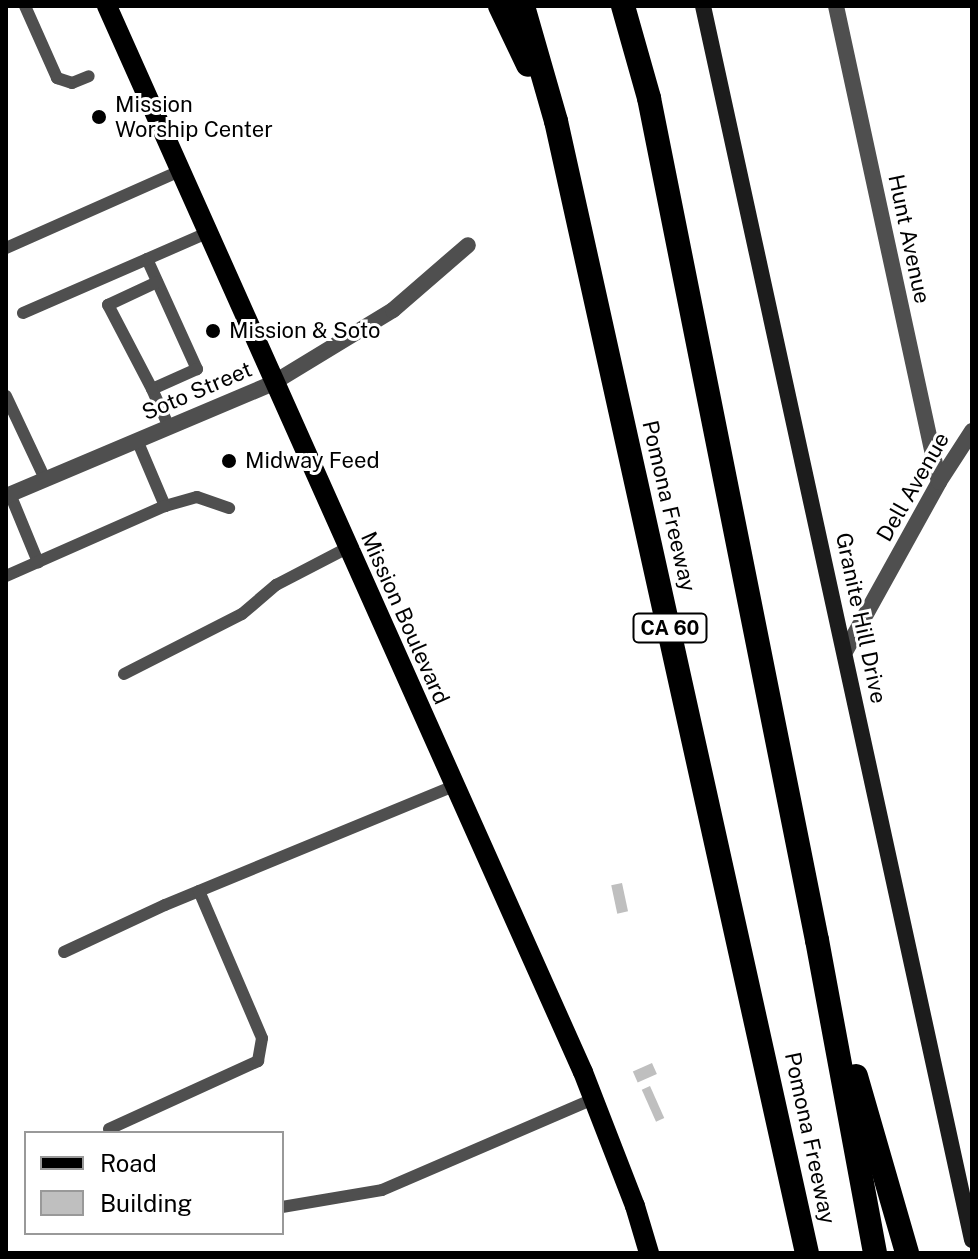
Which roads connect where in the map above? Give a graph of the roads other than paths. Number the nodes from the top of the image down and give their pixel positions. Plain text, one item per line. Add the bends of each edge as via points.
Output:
1 (25, 6) edge
2 (107, 6) edge
3 (500, 6) edge
4 (523, 6) edge
5 (623, 6) edge
6 (836, 6) edge
7 (707, 7) edge
8 (89, 76) dead end
9 (556, 121) junction
10 (180, 171) junction
11 (207, 233) junction
12 (468, 245) dead end
13 (6, 248) edge
14 (147, 259) junction
15 (157, 282) junction
16 (23, 313) dead end
17 (273, 383) junction
18 (152, 389) junction
19 (6, 396) edge
20 (169, 427) junction
21 (972, 431) edge
22 (137, 440) junction
23 (45, 479) junction
24 (939, 482) junction
25 (8, 495) edge
26 (165, 506) junction
27 (229, 508) dead end
28 (347, 548) junction
29 (38, 562) junction
30 (6, 576) edge
31 (846, 650) junction
32 (124, 674) dead end
33 (454, 786) junction
34 (199, 891) junction
35 (817, 940) junction
36 (64, 952) dead end
37 (593, 1099) junction
38 (109, 1129) dead end
39 (284, 1207) edge
40 (972, 1240) edge
41 (649, 1253) edge
42 (807, 1253) edge
43 (875, 1253) edge
44 (907, 1253) edge

1 - 8 lane via 57,78 72,83
2 - 10 main road, Mission Boulevard
3 - 9 highway
4 - 9 highway, Pomona Freeway / CA 60
5 - 35 highway, Pomona Freeway via 649,98
6 - 24 street, Hunt Avenue
7 - 31 street, Granite Hill Drive
9 - 42 highway, Pomona Freeway / CA 60
10 - 11 main road, Mission Boulevard
10 - 13 lane
11 - 14 lane
11 - 17 main road, Mission Boulevard
12 - 17 street, Soto Street via 393,310
14 - 15 lane
14 - 16 lane
15 - 18 lane via 197,369
15 - 18 lane via 108,305
17 - 20 street, Soto Street
17 - 28 main road, Mission Boulevard
18 - 20 lane
19 - 23 lane
20 - 22 street, Soto Street
21 - 24 street, Dell Avenue
22 - 23 street, Soto Street
22 - 26 lane
23 - 25 street, Soto Street
24 - 31 street, Dell Avenue
25 - 29 lane
26 - 27 lane via 197,497
26 - 29 lane
28 - 32 lane via 276,585 242,614
28 - 33 main road, Mission Boulevard
29 - 30 lane
31 - 40 street, Granite Hill Drive
33 - 34 lane
33 - 37 main road, Mission Boulevard
34 - 36 lane
34 - 38 lane via 262,1038 258,1061
35 - 43 highway, Pomona Freeway
35 - 44 highway
37 - 39 lane via 382,1190
37 - 41 main road, Mission Boulevard

